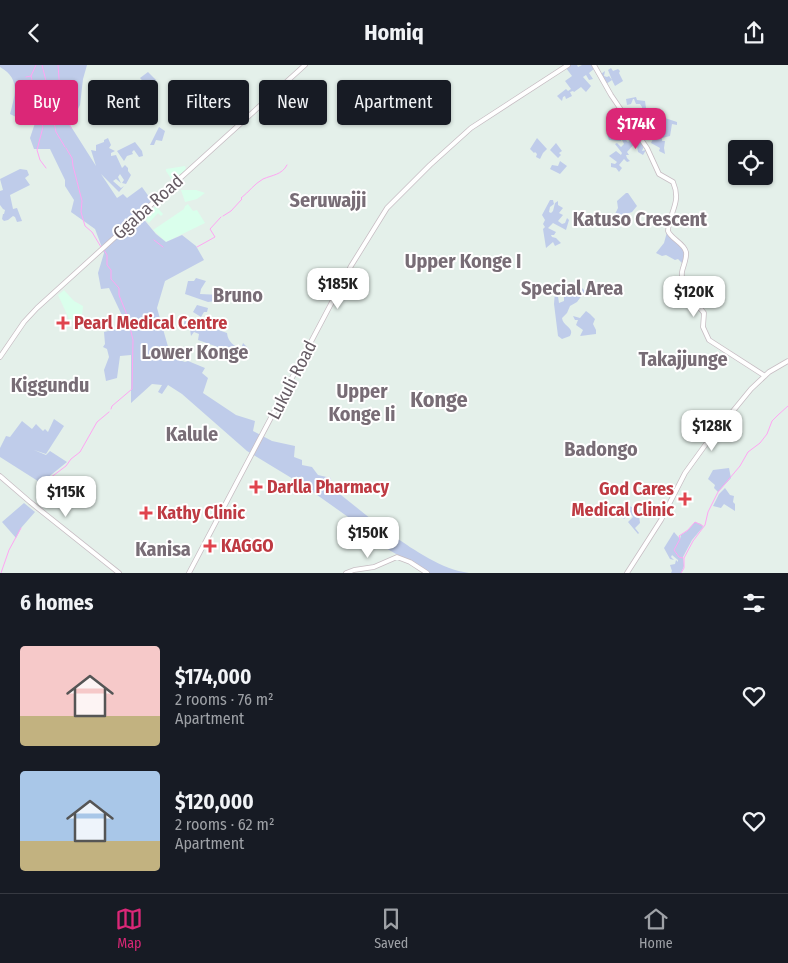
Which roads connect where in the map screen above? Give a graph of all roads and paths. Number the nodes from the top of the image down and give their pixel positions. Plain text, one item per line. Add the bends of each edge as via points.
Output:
1 (305, 65) edge
2 (568, 65) edge
3 (594, 65) edge
4 (0, 357) edge
5 (788, 361) edge
6 (764, 376) junction
7 (0, 476) edge
8 (119, 573) edge
9 (190, 573) edge
10 (346, 573) edge
11 (427, 573) edge
12 (627, 573) edge

1 - 4 street, Ggaba Road via 37,308
2 - 9 street, Lukuli Road via 471,128 387,208 351,266
3 - 6 street via 647,148 659,174 671,180 675,187 676,202 668,231 685,251 683,286 704,313 703,327 709,340
5 - 6 street
6 - 12 street via 696,458
7 - 8 street
10 - 11 street via 398,557

